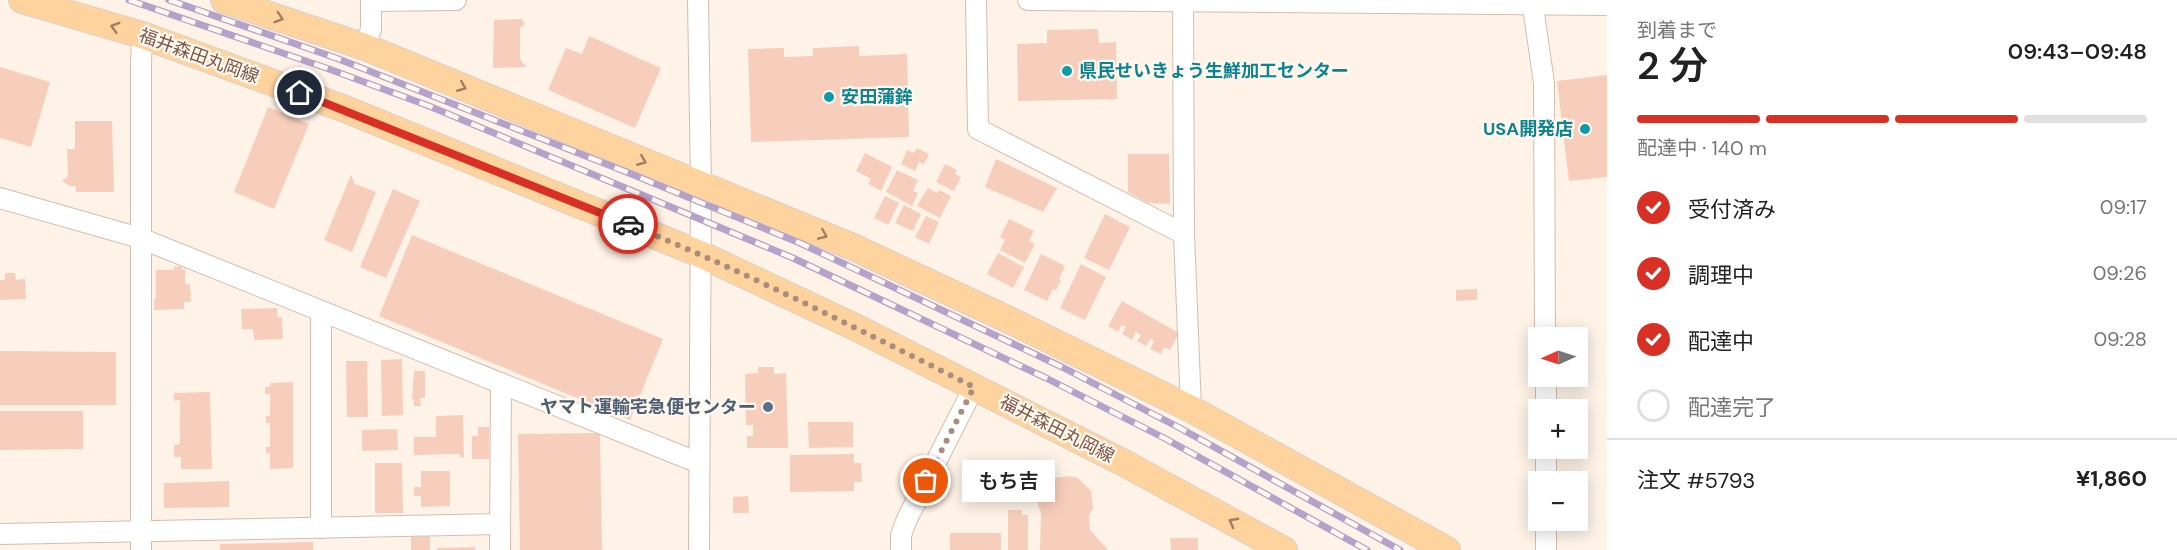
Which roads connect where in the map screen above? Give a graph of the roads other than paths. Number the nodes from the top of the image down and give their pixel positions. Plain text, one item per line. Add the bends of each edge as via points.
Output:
1 (22, 0) edge
2 (224, 0) edge
3 (456, 0) edge
4 (698, 0) edge
5 (976, 0) edge
6 (1028, 0) edge
7 (371, 1) edge
8 (1183, 1) edge
9 (1532, 3) edge
10 (1607, 5) edge
11 (142, 35) junction
12 (365, 47) junction
13 (701, 185) junction
14 (0, 198) edge
15 (1184, 234) junction
16 (140, 238) junction
17 (700, 254) junction
18 (321, 312) junction
19 (1545, 327) edge
20 (501, 383) junction
21 (974, 387) junction
22 (1191, 410) junction
23 (699, 463) junction
24 (500, 524) junction
25 (321, 528) junction
26 (1546, 531) edge
27 (0, 534) edge
28 (141, 541) edge
29 (1259, 543) edge
30 (500, 550) edge
31 (699, 550) edge
32 (901, 550) edge
33 (1284, 550) edge
34 (1447, 550) edge
35 (1546, 550) edge

11 -> 1 main road, 福井森田丸岡線
2 -> 12 main road
3 - 7 street
4 - 13 street
5 - 15 street via 978,129
6 - 8 street
7 - 12 street via 371,29
8 - 9 street
8 - 15 street
9 - 10 street
9 - 19 street via 1544,83
11 - 16 street
11 - 17 main road, 福井森田丸岡線 via 345,109
12 -> 13 main road
13 - 17 street
13 -> 22 main road via 853,247
14 - 16 street
15 - 22 street
16 - 18 street
16 - 28 street
17 - 21 main road, 福井森田丸岡線
17 - 23 street
18 - 20 street
18 - 25 street
20 - 23 street
20 - 24 street
29 -> 21 main road, 福井森田丸岡線 via 1124,463
21 - 32 street via 907,519
22 - 34 main road
23 - 31 street
24 - 25 street
24 - 30 street
25 - 28 street
26 - 35 street
27 - 28 street
29 - 33 main road, 福井森田丸岡線

